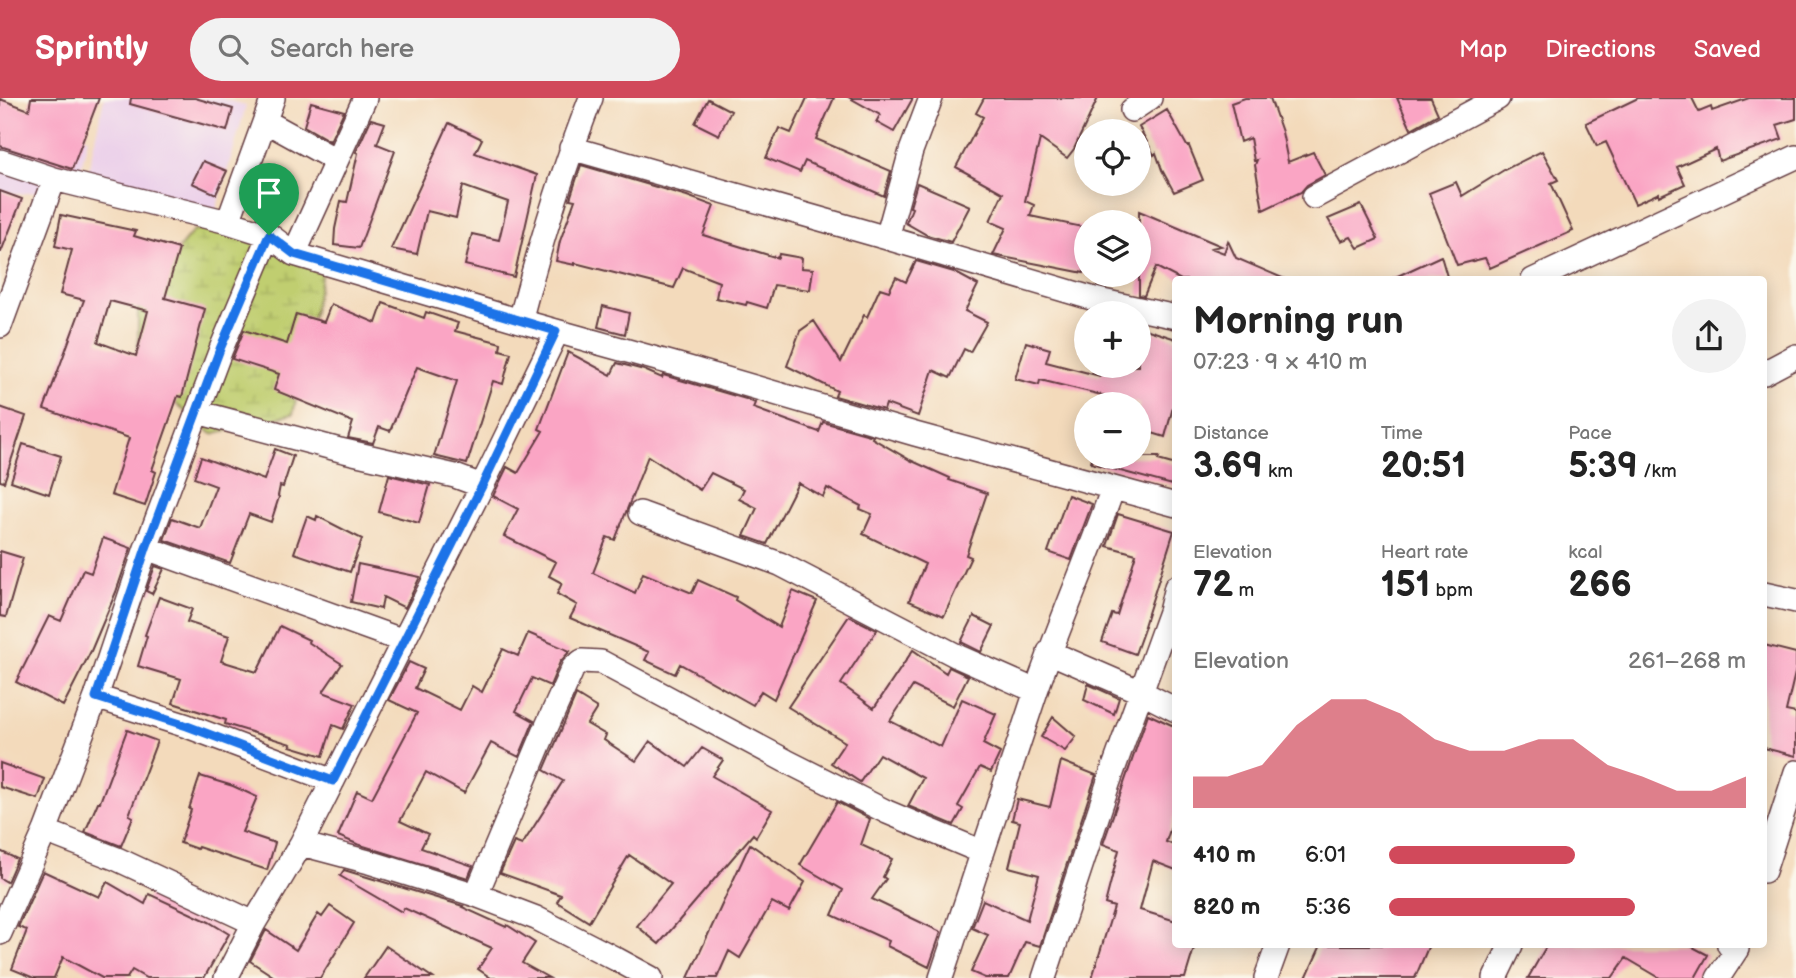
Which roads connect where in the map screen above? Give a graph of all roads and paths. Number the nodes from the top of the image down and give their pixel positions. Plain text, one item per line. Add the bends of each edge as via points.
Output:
1 (273, 98) edge
2 (365, 98) edge
3 (591, 98) edge
4 (931, 98) edge
5 (1498, 98) edge
6 (265, 121) junction
7 (571, 148) junction
8 (1796, 157) edge
9 (336, 160) junction
10 (0, 161) edge
11 (54, 179) junction
12 (1314, 197) dead end
13 (228, 222) junction
14 (269, 235) junction
15 (887, 238) junction
16 (294, 254) junction
17 (1541, 276) edge
18 (1172, 316) edge
19 (520, 321) junction
20 (0, 326) edge
21 (556, 331) junction
22 (1796, 356) edge
23 (1767, 371) edge
24 (197, 412) junction
25 (482, 486) junction
26 (1113, 488) junction
27 (1172, 504) edge
28 (645, 515) dead end
29 (146, 548) junction
30 (1767, 595) edge
31 (1796, 601) edge
32 (1172, 604) edge
33 (404, 641) junction
34 (1049, 652) junction
35 (1035, 691) junction
36 (1141, 692) junction
37 (96, 697) junction
38 (1172, 708) edge
39 (1796, 772) edge
40 (333, 781) junction
41 (45, 831) junction
42 (301, 844) junction
43 (982, 852) junction
44 (1767, 862) edge
45 (476, 895) junction
46 (254, 923) junction
47 (0, 933) edge
48 (1277, 948) edge
49 (1510, 948) edge
50 (1734, 948) edge
51 (610, 968) edge
52 (226, 978) edge
53 (651, 978) edge
54 (941, 978) edge
55 (1044, 978) edge
56 (1266, 978) edge
57 (1495, 978) edge
58 (1718, 978) edge

1 - 6 street
2 - 9 street
3 - 7 street
4 - 15 street
5 - 12 street
6 - 9 street
6 - 13 street
7 - 15 street
7 - 19 street
8 - 17 street
9 - 16 street
10 - 11 street
11 - 13 street
11 - 20 street
13 - 14 street
14 - 16 street
14 - 24 street
15 - 18 street via 1098,300
16 - 19 street
19 - 21 street
21 - 25 street
21 - 26 street
22 - 23 street
24 - 25 street
24 - 29 street
25 - 33 street
26 - 27 street
26 - 34 street
28 - 35 street via 640,513 780,564
29 - 33 street
29 - 37 street
30 - 31 street
32 - 36 street
33 - 40 street
34 - 35 street
34 - 36 street
35 - 43 street
36 - 38 street
36 - 55 street
37 - 40 street
37 - 41 street
39 - 44 street
40 - 42 street
41 - 46 street
41 - 47 street
42 - 45 street
42 - 46 street
43 - 45 street via 786,761 601,662 582,661 573,668
43 - 54 street
45 - 51 street via 536,918
46 - 52 street
48 - 56 street
49 - 57 street
50 - 58 street
51 - 53 street

